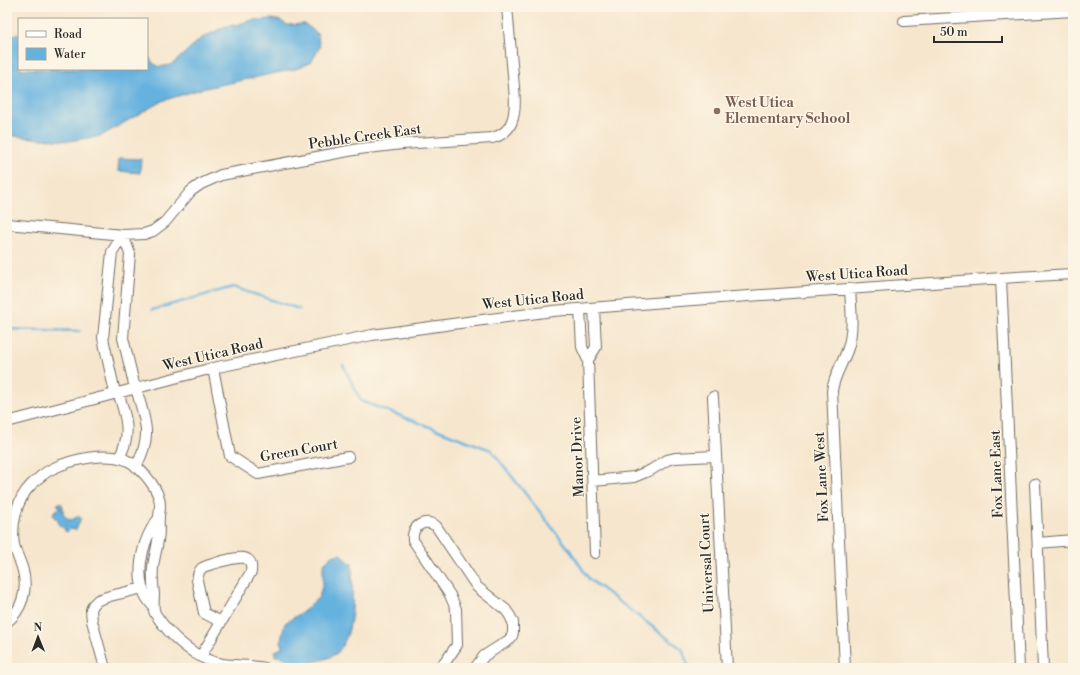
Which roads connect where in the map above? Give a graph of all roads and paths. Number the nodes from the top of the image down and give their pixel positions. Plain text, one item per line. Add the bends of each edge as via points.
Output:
1 (507, 7) edge
2 (1073, 11) edge
3 (904, 21) dead end
4 (7, 224) edge
5 (123, 235) junction
6 (1073, 274) edge
7 (1001, 278) junction
8 (850, 289) junction
9 (594, 308) junction
10 (580, 309) junction
11 (588, 360) junction
12 (213, 368) junction
13 (135, 388) junction
14 (117, 393) junction
15 (713, 397) dead end
16 (7, 422) edge
17 (715, 456) junction
18 (348, 457) dead end
19 (120, 458) junction
20 (136, 467) junction
21 (593, 481) junction
22 (1035, 484) dead end
23 (159, 518) junction
24 (1073, 540) edge
25 (1038, 542) junction
26 (595, 553) dead end
27 (143, 588) junction
28 (153, 606) junction
29 (7, 622) edge
30 (221, 622) junction
31 (201, 656) junction
32 (225, 666) edge
33 (105, 668) edge
34 (265, 668) edge
35 (440, 668) edge
36 (475, 668) edge
37 (727, 668) edge
38 (845, 668) edge
39 (1019, 668) edge
40 (1043, 668) edge

1 - 5 street, Pebble Creek East via 514,114 508,130 500,135 492,138 352,150 221,176 191,191 166,222 152,231
2 - 3 street
4 - 5 street, Pebble Creek East
5 - 13 street via 130,254 123,338
5 - 14 street via 112,252 103,338
6 - 7 street, West Utica Road
7 - 8 street, West Utica Road
7 - 39 street, Fox Lane East
8 - 9 street, West Utica Road
8 - 38 street, Fox Lane West via 851,336 832,391
9 - 10 street, West Utica Road
9 - 11 street, Manor Drive via 596,346
10 - 11 street, Manor Drive via 582,347
10 - 12 street, West Utica Road via 372,335
11 - 21 street, Manor Drive
12 - 13 street, West Utica Road
12 - 18 street, Green Court via 230,456 258,474
13 - 14 street, West Utica Road
13 - 20 street via 146,427 145,446
14 - 16 street, West Utica Road
14 - 19 street via 126,431
15 - 17 street, Universal Court
17 - 21 street via 675,458 634,477
17 - 37 street, Universal Court
19 - 20 street
19 - 29 street via 92,458 60,465 44,473 27,489 17,510 13,534 24,577 25,593 17,611
20 - 23 street via 157,494 161,509
21 - 26 street, Manor Drive
22 - 25 street
23 - 27 street via 144,547 141,562
23 - 28 street via 153,568
24 - 25 street
25 - 40 street
27 - 28 street via 147,600
27 - 33 street via 110,596 92,605 92,621
28 - 31 street via 155,613 175,638
30 - 30 street via 251,572 251,563 243,557 206,566 200,569 198,574 204,613
30 - 31 street
31 - 32 street
32 - 34 street
35 - 36 street via 457,645 456,609 450,595 413,540 413,531 423,523 432,523 436,526 478,587 510,616 514,628 512,636 484,656

